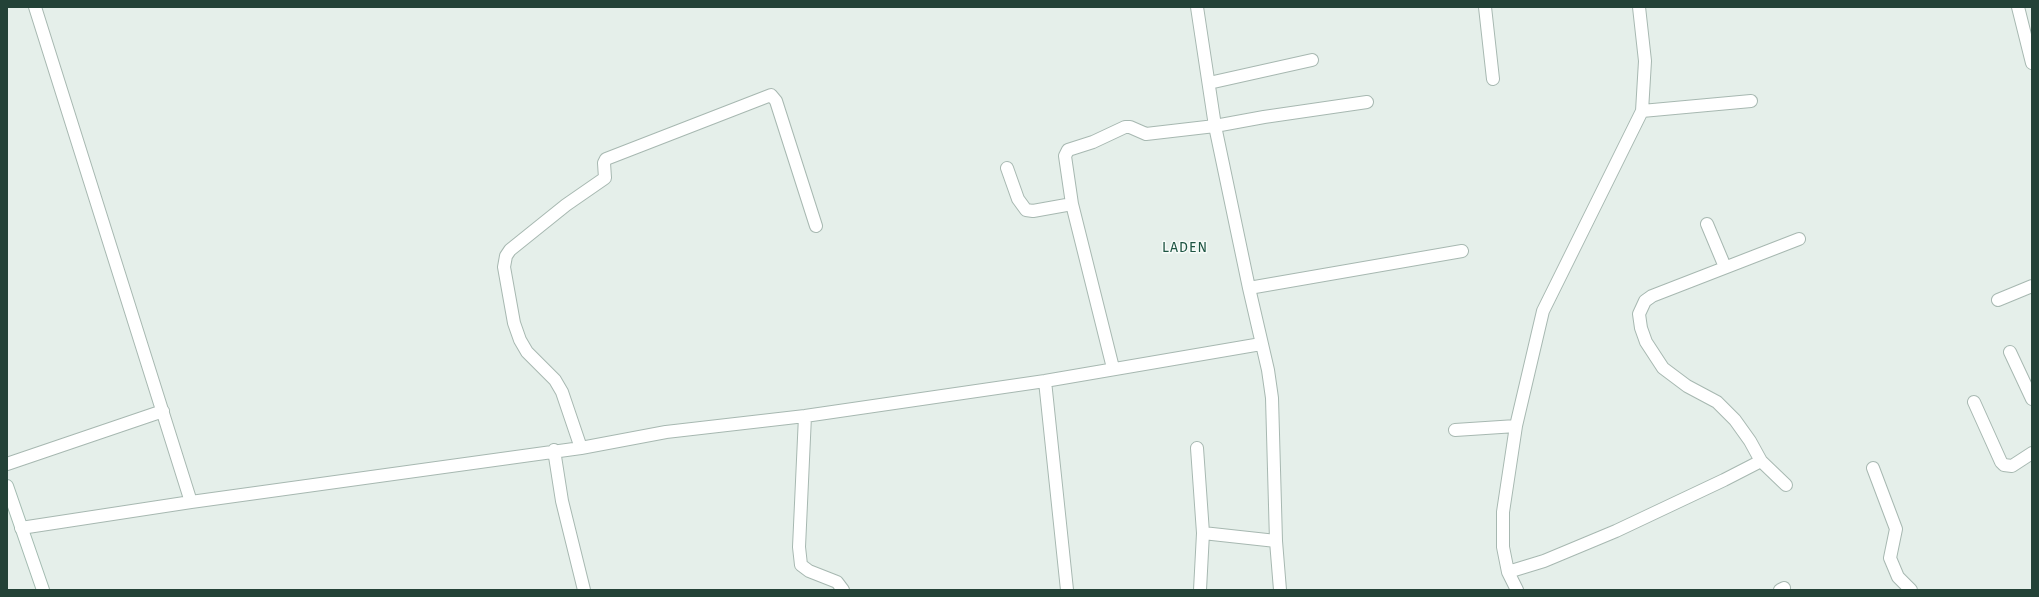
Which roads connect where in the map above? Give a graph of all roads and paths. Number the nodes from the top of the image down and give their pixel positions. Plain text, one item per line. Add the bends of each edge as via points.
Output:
1 (35, 7) edge
2 (1197, 7) edge
3 (1485, 7) edge
4 (1639, 7) edge
5 (2018, 7) edge
6 (1312, 60) dead end
7 (2032, 63) edge
8 (1493, 79) dead end
9 (1209, 83) junction
10 (1751, 101) dead end
11 (1367, 102) dead end
12 (1642, 111) junction
13 (1216, 126) junction
14 (1007, 168) dead end
15 (1072, 204) junction
16 (1707, 224) dead end
17 (816, 226) dead end
18 (1799, 239) dead end
19 (1462, 251) dead end
20 (1725, 267) junction
21 (2032, 286) edge
22 (1249, 288) junction
23 (1998, 300) dead end
24 (1261, 344) junction
25 (2010, 352) dead end
26 (1113, 368) junction
27 (1045, 381) junction
28 (2032, 399) edge
29 (1974, 402) dead end
30 (163, 411) junction
31 (805, 416) junction
32 (1516, 426) junction
33 (1455, 430) dead end
34 (582, 448) junction
35 (1197, 448) dead end
36 (554, 450) junction
37 (2032, 453) edge
38 (1761, 461) junction
39 (7, 464) edge
40 (1873, 468) dead end
41 (1786, 485) dead end
42 (7, 486) edge
43 (191, 502) junction
44 (21, 528) junction
45 (1203, 533) junction
46 (1276, 541) junction
47 (1508, 572) junction
48 (43, 590) edge
49 (584, 590) edge
50 (843, 590) edge
51 (1067, 590) edge
52 (1200, 590) edge
53 (1280, 590) edge
54 (1517, 590) edge
55 (1910, 590) edge

1 - 30 street
2 - 9 street
3 - 8 street
4 - 12 street via 1645,61
5 - 7 street
6 - 9 street
9 - 13 street
10 - 12 street
11 - 13 street
12 - 32 street via 1543,312
13 - 15 street via 1146,134 1125,127 1093,142 1070,148 1065,156
13 - 22 street
14 - 15 street via 1018,200 1026,210
15 - 26 street
16 - 20 street
17 - 34 street via 776,101 771,95 606,159 605,178 566,205 510,250 504,267 514,323 520,340 527,352 555,380 562,392
18 - 20 street
19 - 22 street
20 - 38 street via 1648,298 1639,314 1641,328 1653,355 1663,368 1687,386 1717,402 1735,420
21 - 23 street
22 - 24 street
24 - 26 street
24 - 46 street via 1272,398
25 - 28 street
26 - 27 street
27 - 31 street
27 - 51 street
29 - 37 street via 2004,465 2012,466
30 - 39 street
30 - 43 street
31 - 34 street via 666,432
31 - 50 street via 799,547 801,565 809,571 837,582
32 - 33 street
32 - 47 street via 1503,512 1503,547
34 - 36 street
35 - 45 street
36 - 43 street
36 - 49 street via 562,502
38 - 41 street
38 - 47 street via 1616,531 1544,561
40 - 55 street via 1896,529 1890,558 1898,577
42 - 44 street
43 - 44 street
44 - 48 street
45 - 46 street
45 - 52 street
46 - 53 street
47 - 54 street

